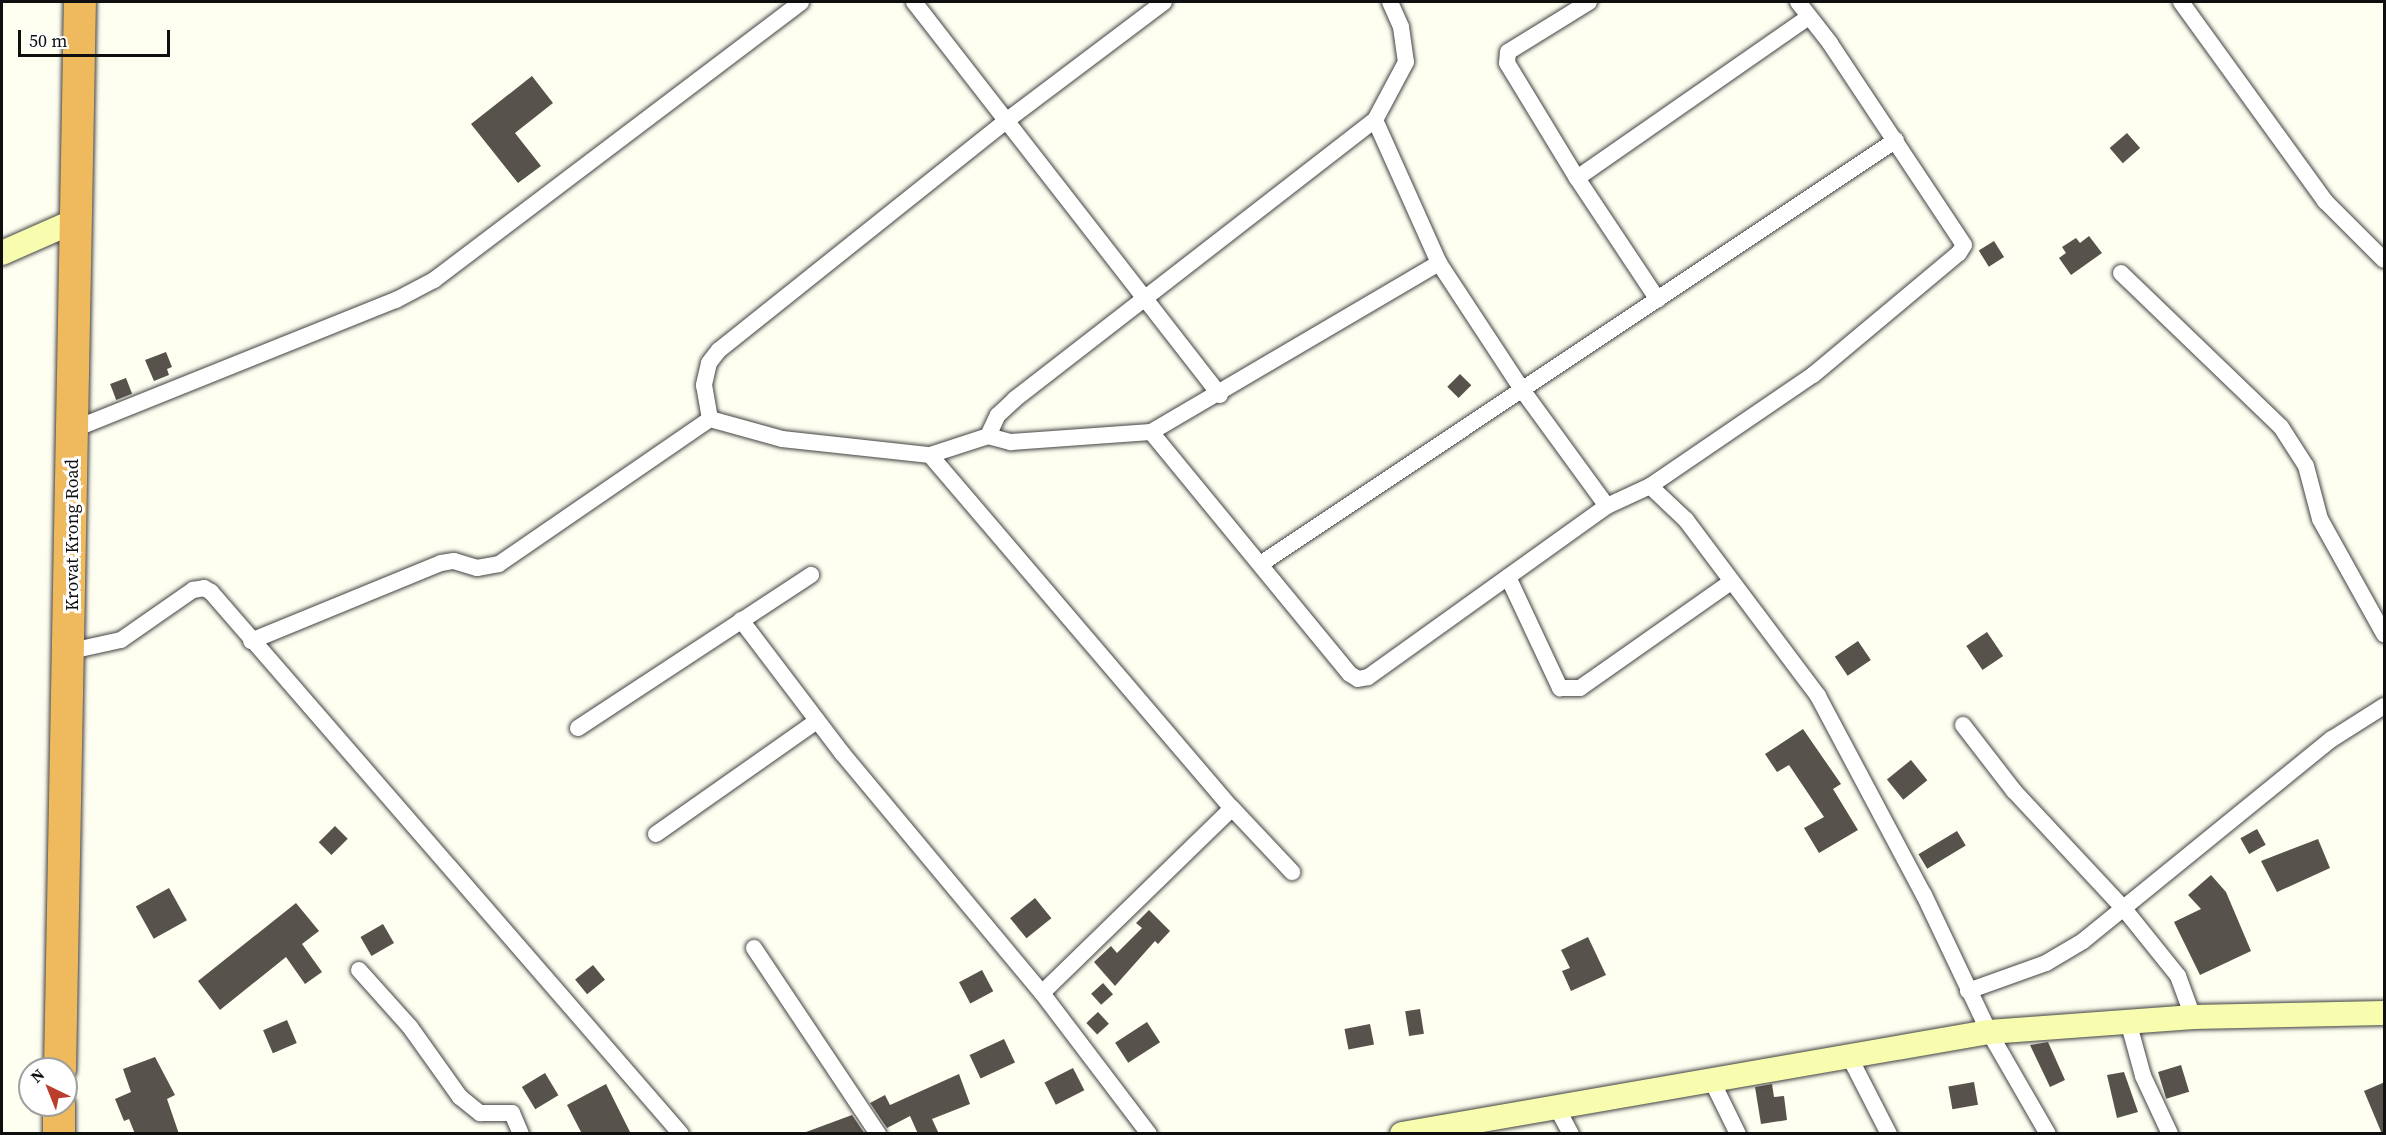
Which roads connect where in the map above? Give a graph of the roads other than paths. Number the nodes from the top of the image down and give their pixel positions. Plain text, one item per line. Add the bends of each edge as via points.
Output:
1 (80, 2) edge
2 (801, 2) edge
3 (914, 2) edge
4 (1164, 2) edge
5 (1390, 2) edge
6 (1589, 2) edge
7 (1798, 2) edge
8 (2181, 2) edge
9 (1809, 17) junction
10 (1375, 120) junction
11 (1006, 121) junction
12 (1896, 140) junction
13 (1576, 178) junction
14 (79, 219) junction
15 (2, 253) edge
16 (2385, 260) edge
17 (1439, 263) junction
18 (2121, 273) dead end
19 (1142, 297) junction
20 (1658, 300) junction
21 (1523, 391) junction
22 (1220, 395) junction
23 (710, 419) junction
24 (72, 430) junction
25 (1151, 432) junction
26 (988, 435) junction
27 (930, 455) junction
28 (1650, 486) junction
29 (1607, 506) junction
30 (1262, 562) junction
31 (811, 575) dead end
32 (1508, 577) junction
33 (1731, 582) junction
34 (741, 620) junction
35 (2385, 634) edge
36 (251, 641) junction
37 (70, 651) junction
38 (2385, 706) edge
39 (817, 721) junction
40 (1963, 725) dead end
41 (578, 728) dead end
42 (1232, 808) junction
43 (656, 834) dead end
44 (1292, 872) dead end
45 (2124, 910) junction
46 (754, 948) dead end
47 (359, 970) dead end
48 (1968, 990) junction
49 (1042, 993) junction
50 (2385, 1013) edge
51 (2193, 1017) junction
52 (2128, 1021) junction
53 (1989, 1032) junction
54 (1849, 1056) junction
55 (60, 1057) edge
56 (1712, 1081) junction
57 (1556, 1106) junction
58 (60, 1117) edge
59 (59, 1134) edge
60 (521, 1134) edge
61 (681, 1134) edge
62 (878, 1134) edge
63 (1149, 1134) edge
64 (1402, 1134) edge
65 (1571, 1134) edge
66 (1738, 1134) edge
67 (1889, 1134) edge
68 (2048, 1134) edge
69 (2170, 1134) edge

1 - 14 highway, Krovat Krong Road
2 - 24 street via 434,280 396,300
3 - 11 street
4 - 11 street
5 - 10 street via 1401,27 1406,62
6 - 13 street via 1508,52 1507,58
7 - 9 street
8 - 16 street via 2325,201
9 - 12 street
9 - 13 street
10 - 17 street
10 - 19 street
11 - 19 street
11 - 23 street via 719,350 710,363 704,385
12 - 20 street
12 - 28 street via 1961,237 1964,245 1959,253 1813,375
13 - 20 street
14 - 15 street
14 - 24 highway, Krovat Krong Road
17 - 21 street
17 - 22 street
18 - 35 street via 2282,427 2306,466 2320,519
19 - 22 street
19 - 26 street via 1015,399 998,415
20 - 21 street
21 - 29 street
21 - 30 street
22 - 25 street
23 - 27 street via 782,439
23 - 36 street via 499,564 477,568 453,561 441,563
24 - 37 highway, Krovat Krong Road
25 - 26 street via 1011,442
25 - 30 street
26 - 27 street
27 - 42 street
28 - 29 street
28 - 33 street via 1686,520
29 - 32 street
30 - 32 street via 1350,674 1358,679 1368,676
31 - 34 street
32 - 33 street via 1560,688 1580,688
33 - 48 street via 1818,696 1924,895
34 - 39 street
34 - 41 street
36 - 37 street via 204,588 193,590 128,637
36 - 61 street
37 - 55 highway, Krovat Krong Road
38 - 45 street via 2332,739
39 - 43 street
39 - 49 street
40 - 45 street via 2035,816
42 - 44 street
42 - 49 street
45 - 48 street via 2046,963
45 - 51 street via 2178,976
46 - 62 street
47 - 60 street via 410,1026 460,1097 480,1113 512,1113
48 - 53 street
49 - 63 street
50 - 51 street
51 - 52 street
52 - 53 street
52 - 69 street via 2143,1076
53 - 54 street
53 - 68 street
54 - 56 street
54 - 67 street
56 - 57 street
56 - 66 street
57 - 64 street
57 - 65 street
58 - 59 highway

